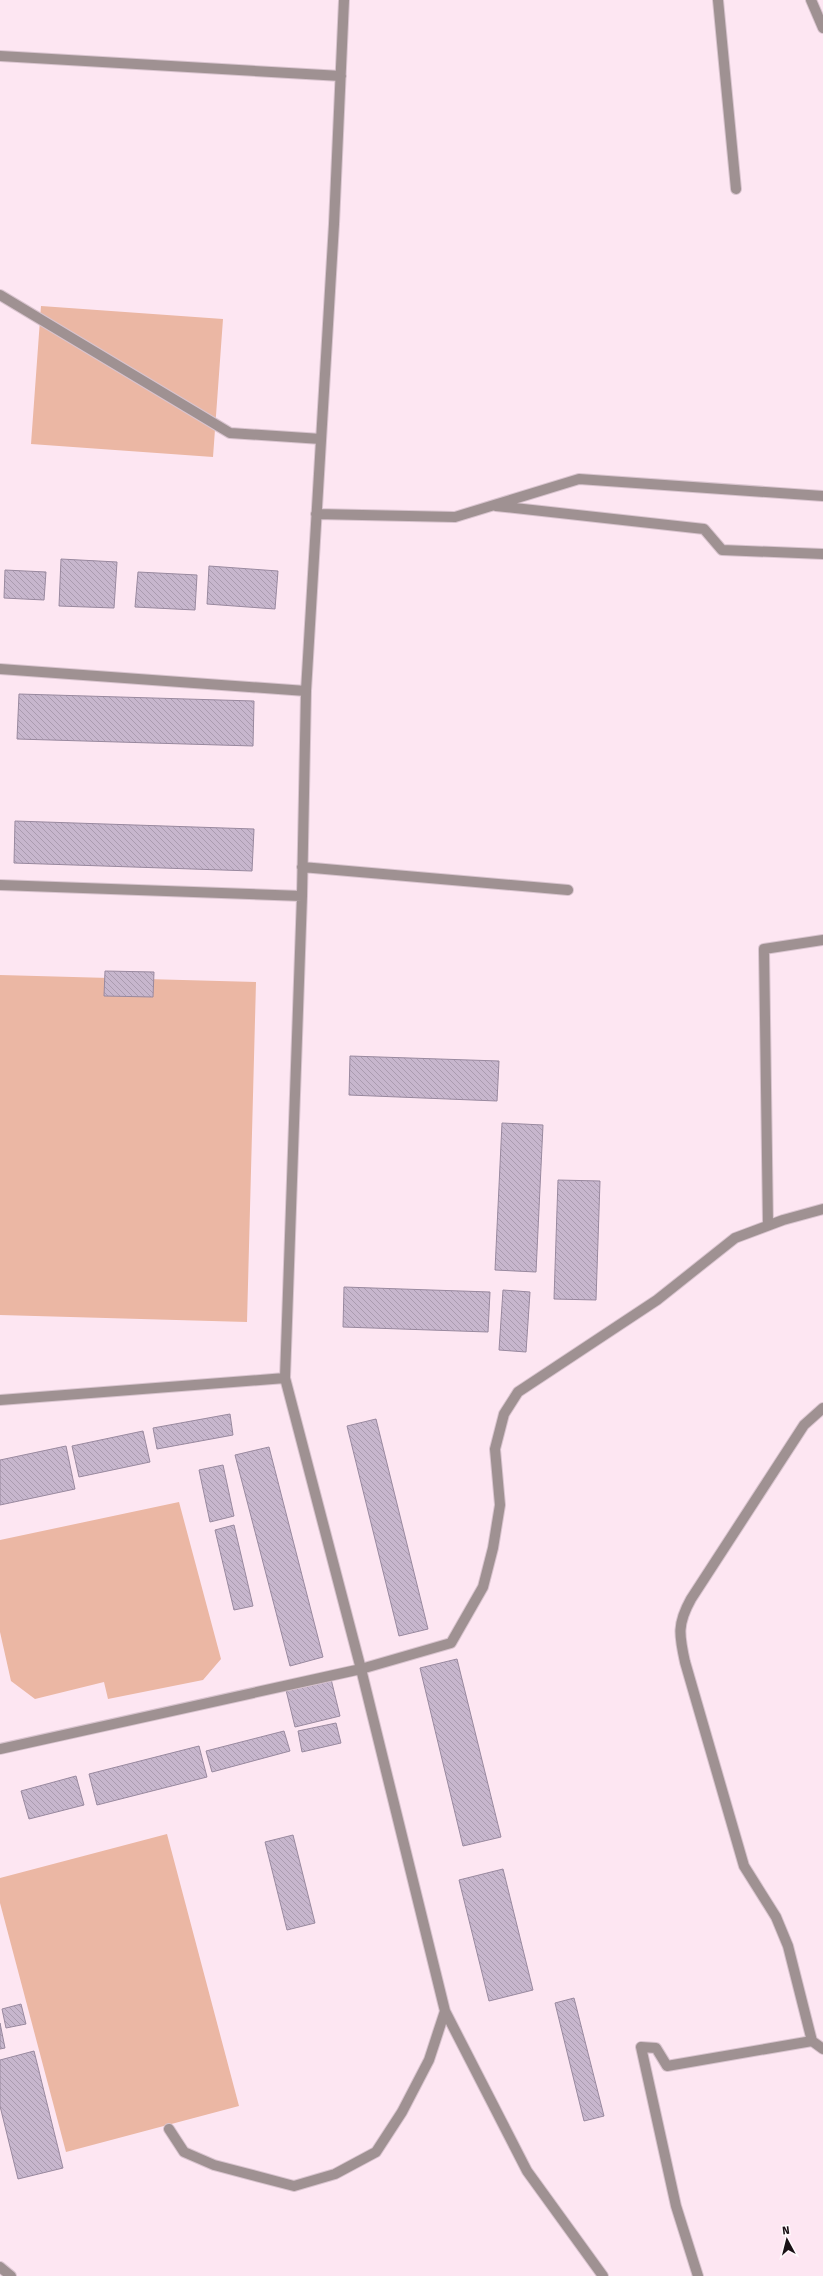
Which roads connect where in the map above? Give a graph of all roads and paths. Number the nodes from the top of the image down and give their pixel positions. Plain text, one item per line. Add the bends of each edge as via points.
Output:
1 (344, 0) edge
2 (718, 0) edge
3 (812, 0) edge
4 (823, 28) edge
5 (0, 56) edge
6 (341, 76) junction
7 (736, 188) dead end
8 (0, 295) edge
9 (321, 439) junction
10 (823, 496) edge
11 (492, 506) junction
12 (316, 514) junction
13 (823, 554) edge
14 (0, 669) edge
15 (306, 691) junction
16 (302, 868) junction
17 (0, 885) edge
18 (568, 890) dead end
19 (302, 896) junction
20 (823, 940) edge
21 (823, 1209) edge
22 (768, 1225) junction
23 (285, 1378) junction
24 (0, 1400) edge
25 (823, 1408) edge
26 (361, 1669) junction
27 (0, 1749) edge
28 (445, 2011) junction
29 (812, 2041) junction
30 (823, 2049) edge
31 (169, 2129) dead end
32 (0, 2267) edge
33 (11, 2276) edge
34 (604, 2276) edge
35 (698, 2276) edge

1 - 6 street
2 - 7 street
3 - 4 street
5 - 6 street
6 - 9 street
8 - 9 street via 230,433
9 - 12 street
10 - 11 street via 579,479
11 - 12 street via 455,517
11 - 13 street via 704,529 722,550
12 - 15 street
14 - 15 street
15 - 16 street
16 - 18 street
16 - 19 street
17 - 19 street
19 - 23 street
20 - 22 street via 764,949
21 - 22 street
22 - 26 street via 735,1238 657,1300 518,1392 504,1414 495,1450 500,1505 483,1586 455,1637 451,1643
23 - 24 street
23 - 26 street
25 - 29 street via 804,1426 691,1599 681,1616 679,1634 684,1662 744,1866 776,1917 788,1946
26 - 27 street
26 - 28 street
28 - 31 street via 428,2060 402,2112 376,2152 335,2174 294,2186 221,2167 184,2152
28 - 34 street via 527,2171
29 - 30 street
29 - 35 street via 667,2066 656,2048 641,2047 676,2206
32 - 33 street

